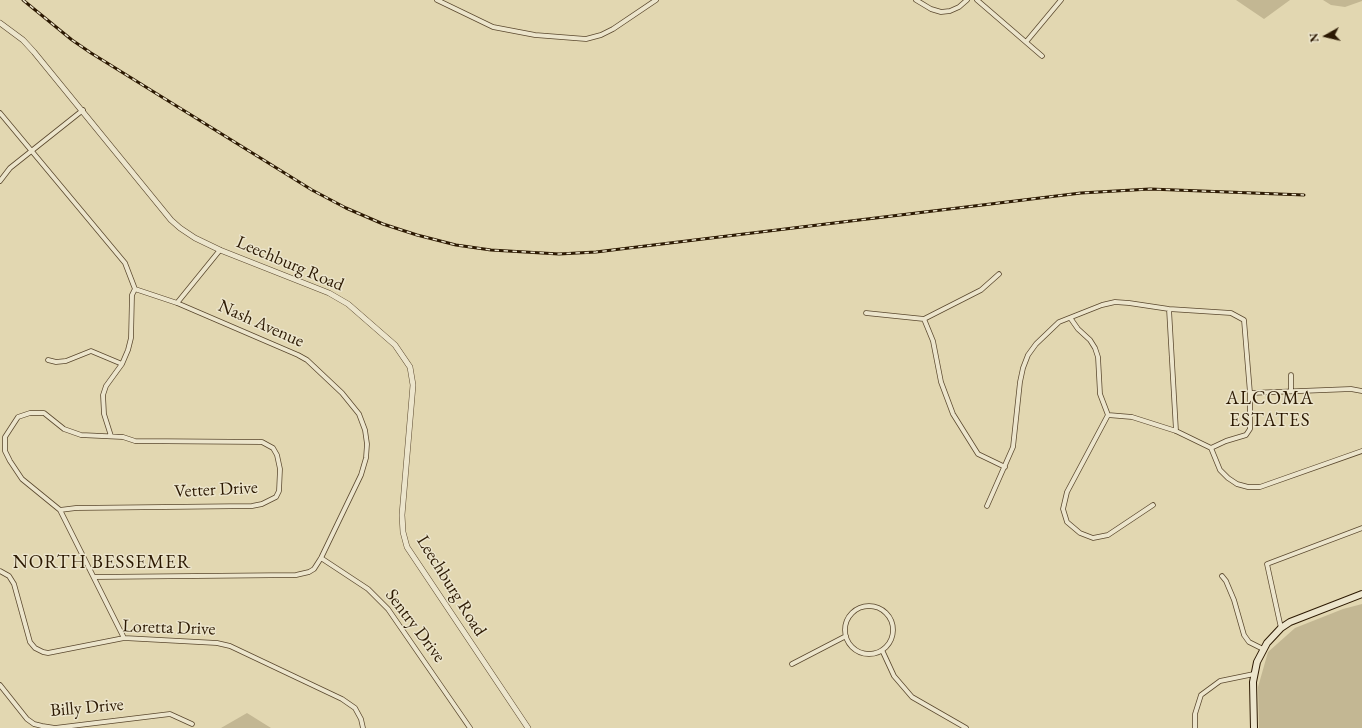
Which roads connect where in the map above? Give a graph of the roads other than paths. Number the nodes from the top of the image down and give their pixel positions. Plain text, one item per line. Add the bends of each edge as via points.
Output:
1 (437, 0) edge
2 (656, 0) edge
3 (916, 0) edge
4 (967, 0) edge
5 (977, 0) edge
6 (1061, 0) edge
7 (0, 23) edge
8 (1026, 42) junction
9 (1042, 56) dead end
10 (83, 110) junction
11 (0, 113) edge
12 (32, 151) junction
13 (0, 181) edge
14 (220, 250) junction
15 (999, 274) dead end
16 (135, 289) junction
17 (177, 303) junction
18 (1169, 309) junction
19 (866, 313) dead end
20 (924, 319) junction
21 (1071, 319) junction
22 (48, 360) dead end
23 (122, 364) junction
24 (1291, 375) dead end
25 (1291, 391) junction
26 (1362, 391) edge
27 (1250, 394) junction
28 (1108, 415) junction
29 (1176, 431) junction
30 (111, 436) junction
31 (1211, 448) junction
32 (1362, 450) edge
33 (1005, 467) junction
34 (1153, 505) dead end
35 (987, 506) dead end
36 (60, 510) junction
37 (1362, 528) edge
38 (321, 558) junction
39 (0, 571) edge
40 (1222, 576) dead end
41 (94, 578) junction
42 (1362, 594) edge
43 (1281, 628) junction
44 (846, 636) junction
45 (124, 638) junction
46 (1263, 649) junction
47 (882, 650) junction
48 (792, 664) dead end
49 (1254, 674) junction
50 (0, 685) edge
51 (192, 724) dead end
52 (363, 728) edge
53 (470, 728) edge
54 (528, 728) edge
55 (966, 728) edge
56 (1195, 728) edge
57 (1254, 728) edge

1 - 2 street via 493,27 535,35 586,39 613,29
3 - 4 street via 941,12 959,7
5 - 8 street
6 - 8 street
7 - 10 street, Leechburg Road via 23,40
8 - 9 street
10 - 12 street
10 - 14 street, Leechburg Road via 171,220 195,238
11 - 12 street
12 - 13 street via 10,168
12 - 16 street via 125,263
14 - 17 street
14 - 54 street, Leechburg Road via 329,293 348,304 383,333 402,354 410,367 413,385 402,515 407,547
15 - 20 street via 981,290
16 - 17 street, Nash Avenue
16 - 23 street via 131,308 131,338
17 - 38 street, Nash Avenue via 298,354 342,393 359,414 366,437 366,458 361,475
18 - 21 street via 1115,302
18 - 27 street via 1231,313 1244,320
18 - 29 street
19 - 20 street
20 - 33 street via 941,382 953,414 978,454
21 - 28 street via 1095,348 1098,357 1100,394
21 - 33 street via 1059,322 1028,355 1020,382 1013,447
22 - 23 street via 66,361 91,351
23 - 30 street via 106,386 103,395 104,414
24 - 25 street
25 - 26 street
25 - 27 street
27 - 31 street via 1250,429 1246,435
28 - 29 street via 1132,417
28 - 34 street via 1067,492 1063,509 1067,522 1093,538 1108,535
29 - 31 street
30 - 36 street, Vetter Drive via 74,434 44,413 38,412 18,417 10,427 5,437 5,451 10,461 22,479
30 - 36 street, Vetter Drive via 135,441 267,444 277,454 280,469 279,490 276,497 271,500 252,506
31 - 32 street via 1215,460 1228,478 1248,488 1260,487
33 - 35 street
36 - 41 street
37 - 43 street via 1268,564
38 - 41 street, Nash Avenue via 314,569 296,575
38 - 53 street, Sentry Drive via 368,588 388,609
39 - 45 street, Loretta Drive via 9,576 14,584 26,633 30,642 39,650 48,653
40 - 46 street via 1234,600 1244,635 1249,642
41 - 45 street
42 - 43 main road via 1301,617
43 - 46 main road
44 - 47 street via 853,647 861,652 870,654
44 - 47 street via 850,616 863,606 877,607 888,614 893,630 888,644
44 - 48 street
45 - 52 street, Loretta Drive via 217,643 230,646 342,699 355,708
46 - 49 main road
47 - 55 street via 894,676 912,697
49 - 56 street via 1220,681 1201,695 1195,714
49 - 57 main road
50 - 51 street, Billy Drive via 28,719 42,726 55,728 170,714

